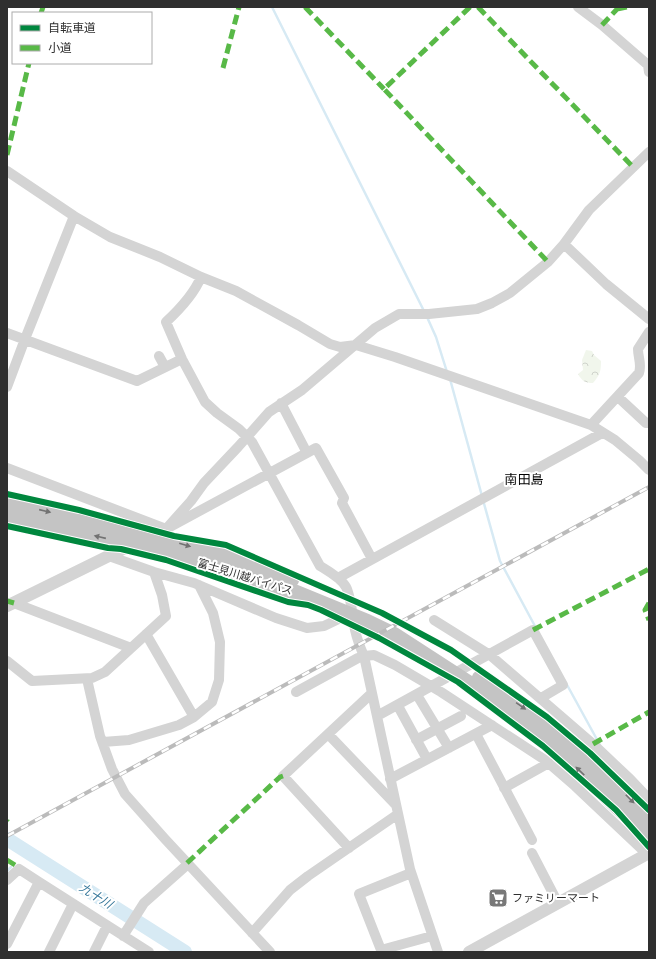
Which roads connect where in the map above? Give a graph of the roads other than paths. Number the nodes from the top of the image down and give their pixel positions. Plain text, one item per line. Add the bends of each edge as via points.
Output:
1 (578, 7) edge
2 (649, 72) edge
3 (649, 152) edge
4 (7, 171) edge
5 (74, 216) junction
6 (564, 244) junction
7 (201, 277) junction
8 (649, 319) edge
9 (649, 332) edge
10 (7, 333) edge
11 (25, 339) junction
12 (356, 345) junction
13 (159, 356) dead end
14 (182, 359) junction
15 (165, 367) junction
16 (7, 387) edge
17 (618, 397) junction
18 (281, 403) junction
19 (649, 423) edge
20 (591, 426) junction
21 (602, 433) junction
22 (247, 437) junction
23 (307, 453) junction
24 (7, 468) edge
25 (649, 470) edge
26 (269, 473) junction
27 (7, 503) edge
28 (7, 515) edge
29 (166, 529) junction
30 (149, 537) junction
31 (132, 544) junction
32 (109, 556) junction
33 (372, 559) junction
34 (154, 572) junction
35 (338, 578) junction
36 (199, 585) junction
37 (326, 600) junction
38 (10, 605) edge
39 (352, 612) junction
40 (434, 620) dead end
41 (146, 634) junction
42 (131, 648) junction
43 (490, 655) junction
44 (364, 656) junction
45 (7, 661) edge
46 (87, 679) junction
47 (432, 687) junction
48 (486, 688) junction
49 (296, 692) dead end
50 (372, 693) junction
51 (417, 695) junction
52 (541, 698) junction
53 (398, 706) junction
54 (377, 716) junction
55 (461, 716) dead end
56 (194, 717) junction
57 (492, 725) junction
58 (437, 729) junction
59 (328, 734) junction
60 (476, 734) junction
61 (416, 740) junction
62 (102, 742) junction
63 (449, 748) junction
64 (427, 759) junction
65 (549, 764) junction
66 (390, 779) junction
67 (504, 788) junction
68 (649, 799) edge
69 (397, 809) junction
70 (649, 818) edge
71 (649, 837) edge
72 (532, 840) dead end
73 (350, 848) junction
74 (532, 853) dead end
75 (648, 854) edge
76 (188, 864) junction
77 (411, 873) junction
78 (7, 880) edge
79 (39, 882) junction
80 (558, 903) junction
81 (73, 904) junction
82 (107, 926) junction
83 (126, 932) junction
84 (252, 933) junction
85 (432, 936) junction
86 (7, 944) edge
87 (137, 949) edge
88 (49, 952) edge
89 (94, 952) edge
90 (149, 952) edge
91 (270, 952) edge
92 (438, 952) edge
93 (469, 952) edge

1 - 2 street via 648,65
3 - 6 street via 589,210
4 - 5 street
5 - 7 street via 110,237
5 - 11 street
6 - 8 street via 606,284
6 - 12 street via 533,275 492,303 477,309 399,314 375,328
7 - 12 street via 236,291 330,344 340,347
7 - 14 street via 197,286 166,322
9 - 17 street via 638,349 641,367 639,373
10 - 11 street
11 - 15 street via 133,381
11 - 16 street
12 - 18 street via 302,390
12 - 20 street
13 - 15 street
14 - 15 street
14 - 22 street via 205,402
17 - 19 street via 641,420
17 - 20 street
18 - 22 street via 269,412
18 - 23 street
20 - 21 street
21 - 25 street via 615,440
21 - 33 street
22 - 26 street
22 - 29 street
23 - 26 street
23 - 33 street via 316,448 344,498 342,503
24 - 29 street
26 - 29 street
26 - 35 street via 320,566
27 -> 30 highway, 富士見川越バイパス
31 -> 28 highway, 富士見川越バイパス
29 - 30 street
30 - 31 street
30 -> 37 highway, 富士見川越バイパス via 245,562
31 - 32 street
31 - 37 highway, 富士見川越バイパス
32 - 34 street
32 - 38 street
33 - 35 street
34 - 36 street
34 - 41 street via 166,616
35 - 39 street via 346,587
36 - 39 street via 276,618 307,628 324,626
36 - 56 street via 213,613 220,642 219,680 212,702
37 - 48 highway, 富士見川越バイパス via 412,636 444,655
38 - 42 street
39 - 44 street via 355,631
40 - 43 street
41 - 42 street
41 - 56 street
42 - 46 street via 105,672
43 - 47 street
43 - 52 street
43 - 52 street via 533,630 562,685
44 - 47 street via 374,655
44 - 49 street
44 - 50 street
45 - 46 street via 32,681
46 - 62 street
47 - 51 street
47 - 57 street
48 -> 70 highway, 富士見川越バイパス via 528,712 575,749
71 -> 48 highway, 富士見川越バイパス via 553,745
50 - 54 street
50 - 59 street
51 - 53 street
51 - 58 street
52 - 68 street
53 - 54 street
53 - 61 street
54 - 66 street
55 - 58 street
56 - 62 street via 152,734 129,740
57 - 60 street
57 - 65 street
58 - 61 street
58 - 63 street
59 - 69 street
59 - 73 street via 283,776
60 - 63 street
60 - 67 street
61 - 64 street
62 - 76 street via 125,794
63 - 64 street
64 - 66 street
65 - 67 street
65 - 75 street
66 - 69 street
67 - 72 street
69 - 73 street
69 - 77 street
73 - 84 street via 290,890
74 - 80 street
75 - 80 street
76 - 83 street via 144,903
76 - 84 street
77 - 85 street
77 - 85 street via 359,894 381,950
78 - 79 street via 19,869
79 - 81 street
79 - 86 street
80 - 93 street
81 - 82 street
81 - 88 street
82 - 83 street
82 - 89 street
83 - 87 street
84 - 91 street
85 - 92 street
87 - 90 street

